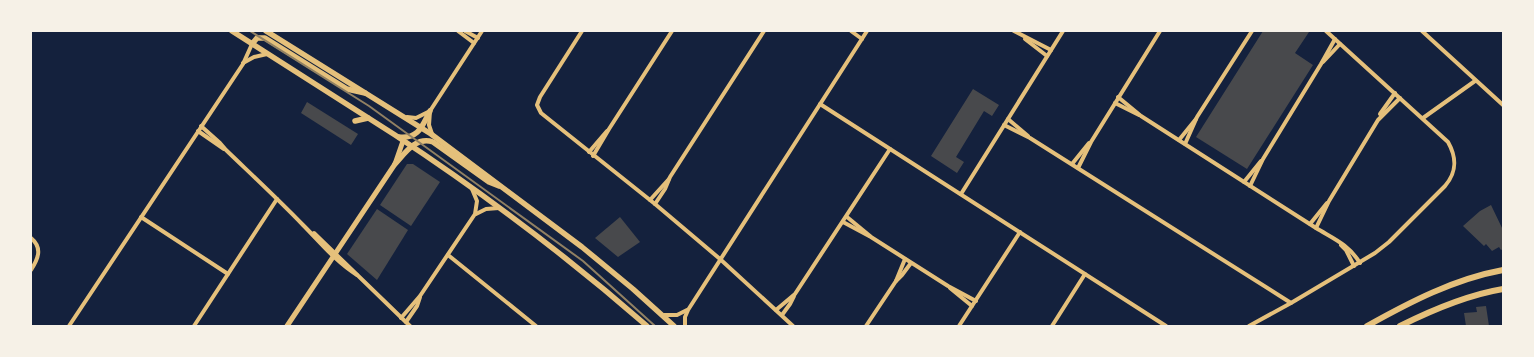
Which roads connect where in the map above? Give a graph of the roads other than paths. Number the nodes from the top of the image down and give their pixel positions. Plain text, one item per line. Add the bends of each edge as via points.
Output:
1 (232, 31) edge
2 (266, 31) edge
3 (458, 31) edge
4 (465, 31) edge
5 (482, 31) edge
6 (582, 31) edge
7 (672, 31) edge
8 (764, 31) edge
9 (851, 31) edge
10 (860, 31) edge
11 (1014, 31) edge
12 (1063, 31) edge
13 (1160, 31) edge
14 (1252, 31) edge
15 (1326, 31) edge
16 (1422, 31) edge
17 (866, 32) edge
18 (1024, 37) junction
19 (478, 38) junction
20 (862, 39) junction
21 (1335, 39) junction
22 (474, 43) junction
23 (252, 44) junction
24 (1340, 44) junction
25 (1051, 50) junction
26 (267, 54) junction
27 (1047, 56) junction
28 (242, 64) junction
29 (1321, 64) junction
30 (1475, 80) junction
31 (367, 93) junction
32 (1395, 93) junction
33 (1118, 97) junction
34 (1400, 98) junction
35 (1115, 103) junction
36 (820, 104) junction
37 (1503, 105) edge
38 (430, 111) junction
39 (1141, 116) junction
40 (405, 117) junction
41 (1197, 117) junction
42 (368, 118) junction
43 (1423, 118) junction
44 (1008, 119) junction
45 (1378, 120) junction
46 (355, 121) dead end
47 (1004, 125) junction
48 (201, 126) junction
49 (421, 127) junction
50 (609, 129) junction
51 (198, 131) junction
52 (397, 136) junction
53 (435, 137) junction
54 (1030, 138) junction
55 (1179, 140) junction
56 (403, 141) junction
57 (1091, 142) junction
58 (1185, 144) junction
59 (412, 147) junction
60 (890, 149) junction
61 (226, 150) junction
62 (589, 152) junction
63 (593, 156) junction
64 (1263, 159) junction
65 (395, 164) junction
66 (1072, 164) junction
67 (1078, 168) junction
68 (670, 177) junction
69 (1244, 182) junction
70 (1250, 186) junction
71 (503, 187) junction
72 (472, 189) junction
73 (960, 194) junction
74 (277, 199) junction
75 (650, 200) junction
76 (1329, 201) junction
77 (655, 204) junction
78 (498, 208) junction
79 (476, 214) junction
80 (141, 217) junction
81 (847, 217) junction
82 (843, 222) junction
83 (1310, 224) junction
84 (1316, 228) junction
85 (1020, 232) junction
86 (871, 237) junction
87 (31, 238) edge
88 (1338, 242) junction
89 (335, 255) junction
90 (448, 255) junction
91 (720, 259) junction
92 (905, 259) junction
93 (911, 263) junction
94 (1360, 263) junction
95 (1354, 266) junction
96 (31, 270) edge
97 (1503, 270) edge
98 (228, 274) junction
99 (1085, 274) junction
100 (896, 281) junction
101 (1503, 283) edge
102 (948, 286) junction
103 (1503, 289) edge
104 (1494, 290) junction
105 (795, 294) junction
106 (420, 296) junction
107 (976, 301) junction
108 (1291, 303) junction
109 (972, 306) junction
110 (688, 310) junction
111 (776, 310) junction
112 (660, 314) junction
113 (782, 315) junction
114 (401, 318) junction
115 (406, 322) junction
116 (869, 325) edge
117 (69, 326) edge
118 (194, 326) edge
119 (288, 326) edge
120 (410, 326) edge
121 (536, 326) edge
122 (647, 326) edge
123 (674, 326) edge
124 (685, 326) edge
125 (793, 326) edge
126 (960, 326) edge
127 (1052, 326) edge
128 (1166, 326) edge
129 (1249, 326) edge
130 (1367, 326) edge
131 (1400, 326) edge

1 - 23 main road
2 - 31 main road
3 - 22 street
4 - 19 street
5 - 19 street
6 - 62 street via 538,101 538,109
7 - 50 street
8 - 68 street
9 - 20 street
10 - 17 street
11 - 18 street
12 - 25 street
13 - 33 street
14 - 41 street
15 - 21 street
16 - 30 street
17 - 20 street
18 - 25 street
18 - 27 street
19 - 22 street
20 - 36 street
21 - 24 street
21 - 29 street
22 - 38 street
23 - 26 main road
23 - 28 street
23 - 31 main road via 257,38 265,38 347,89
24 - 29 street
24 - 32 street
25 - 27 street
26 - 28 street via 254,57
26 - 42 main road
27 - 44 street
28 - 48 street
29 - 64 street
30 - 37 street
30 - 43 street
31 - 40 main road
32 - 34 street
32 - 45 street
33 - 35 street
33 - 39 street
34 - 43 street
34 - 45 street
35 - 39 street
35 - 57 street
36 - 60 street
36 - 91 street
38 - 40 street via 421,117
38 - 49 main road
38 - 53 street via 429,125
39 - 55 street
40 - 49 main road
41 - 55 street
41 - 58 street
42 - 46 main road
42 - 52 main road
43 - 94 street via 1448,142 1453,151 1455,161 1450,180 1389,242
44 - 47 street
44 - 54 street
45 - 76 street
47 - 54 street
47 - 73 street
48 - 51 street
48 - 61 street
49 - 52 main road via 412,136
49 - 53 main road
50 - 62 street
50 - 63 street
51 - 61 street
51 - 80 street
52 - 56 main road
53 - 71 main road
54 - 66 street
55 - 58 street
56 - 59 main road
56 - 65 street
57 - 66 street
57 - 67 street
58 - 69 street
59 - 65 main road
59 - 71 main road via 419,141 433,142 484,180
59 - 72 main road
60 - 73 street
60 - 81 street
61 - 74 street
62 - 63 street
63 - 75 street
64 - 69 street
64 - 70 street
65 - 89 street
66 - 67 street
67 - 108 street
68 - 75 street
68 - 77 street
69 - 70 street
70 - 83 street
71 - 112 main road via 582,247
72 - 78 main road
72 - 79 street via 477,201
73 - 85 street
74 - 89 street
74 - 98 street
75 - 77 street
76 - 83 street
76 - 84 street
77 - 91 street
78 - 79 street via 486,209
78 - 122 main road via 578,268
79 - 90 street
80 - 98 street
80 - 117 street
81 - 82 street
81 - 86 street
82 - 86 street
82 - 105 street
83 - 84 street
84 - 88 street
85 - 99 street
85 - 107 street
86 - 92 street
87 - 96 street via 38,248 38,257
88 - 94 street via 1351,250
88 - 95 street via 1346,250
89 - 114 street
89 - 119 street
90 - 106 street
90 - 121 street
91 - 110 street
91 - 111 street
92 - 93 street
92 - 100 street
93 - 100 street
93 - 102 street
94 - 95 street
95 - 108 street
97 - 130 main road via 1470,278 1432,292
98 - 118 street
99 - 127 street
99 - 128 street
100 - 116 street
101 - 104 main road
102 - 107 street
102 - 109 street
103 - 104 main road
104 - 131 main road via 1450,304
105 - 111 street
105 - 113 street
106 - 114 street
106 - 115 street via 417,306
107 - 109 street
108 - 129 street
109 - 126 street
110 - 112 street via 677,316
110 - 124 street
111 - 113 street
112 - 123 main road
113 - 125 street
114 - 115 street
115 - 120 street

